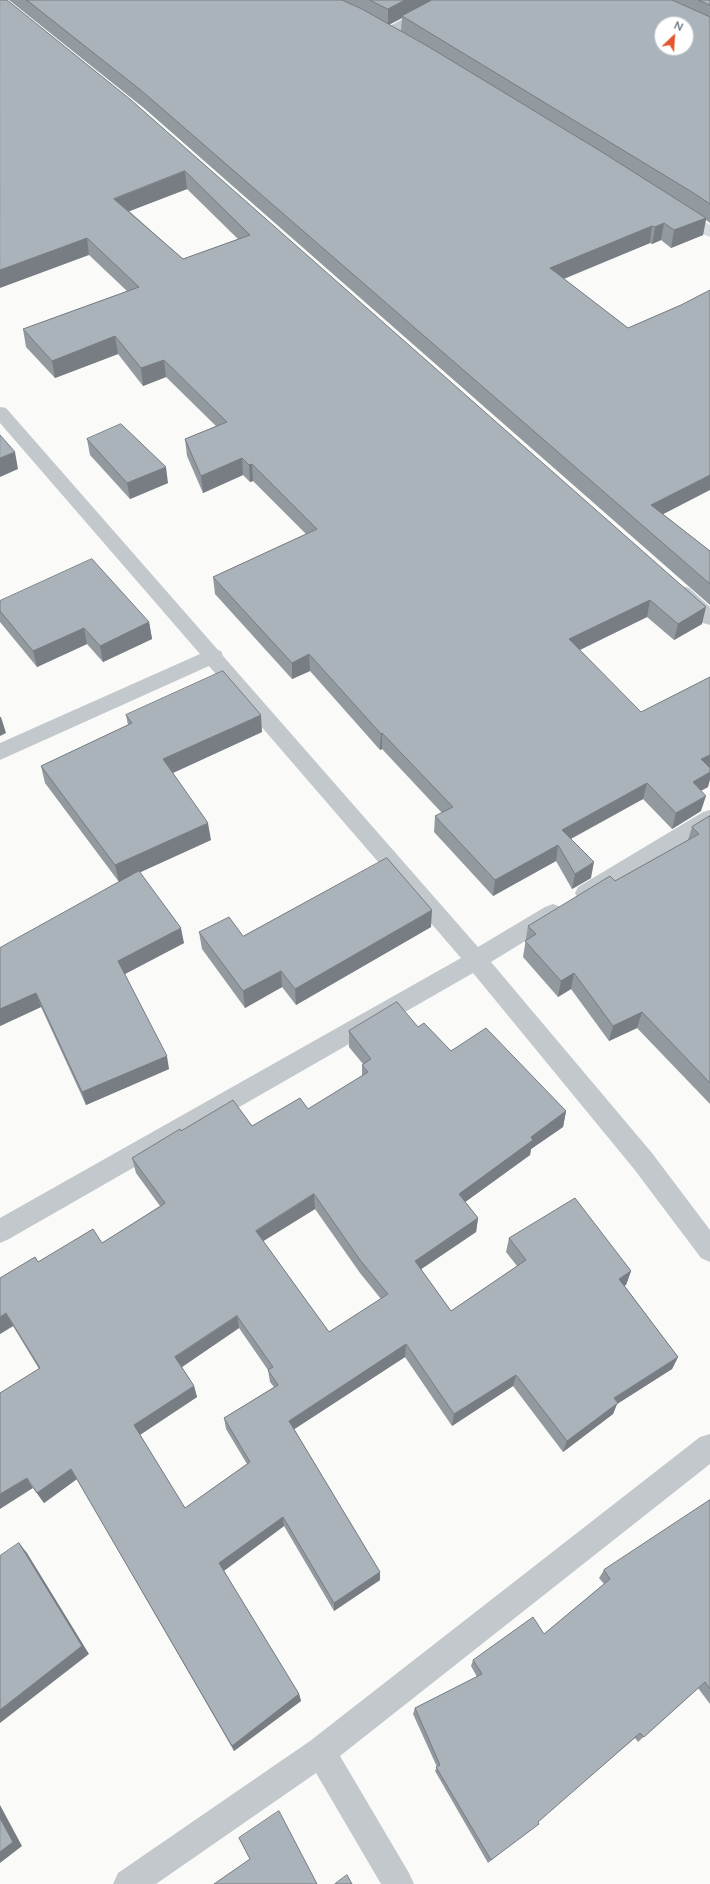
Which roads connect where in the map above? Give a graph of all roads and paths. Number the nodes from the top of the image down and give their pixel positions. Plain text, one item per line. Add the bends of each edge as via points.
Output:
1 (449, 0) edge
2 (376, 26) edge
3 (389, 32) junction
4 (402, 41) edge
5 (670, 205) edge
6 (710, 232) edge
7 (0, 412) edge
8 (670, 582) edge
9 (710, 618) edge
10 (214, 656) junction
11 (0, 752) edge
12 (710, 818) edge
13 (476, 960) junction
14 (0, 1231) edge
15 (710, 1250) edge
16 (710, 1447) edge
17 (321, 1752) junction
18 (130, 1884) edge
19 (398, 1884) edge

1 - 3 street
2 - 3 street
3 - 4 street
5 - 6 street
7 - 10 street
8 - 9 street
10 - 11 street
10 - 13 street
12 - 13 street
13 - 14 street
13 - 15 street via 643,1161
16 - 17 street
17 - 18 street
17 - 19 street

